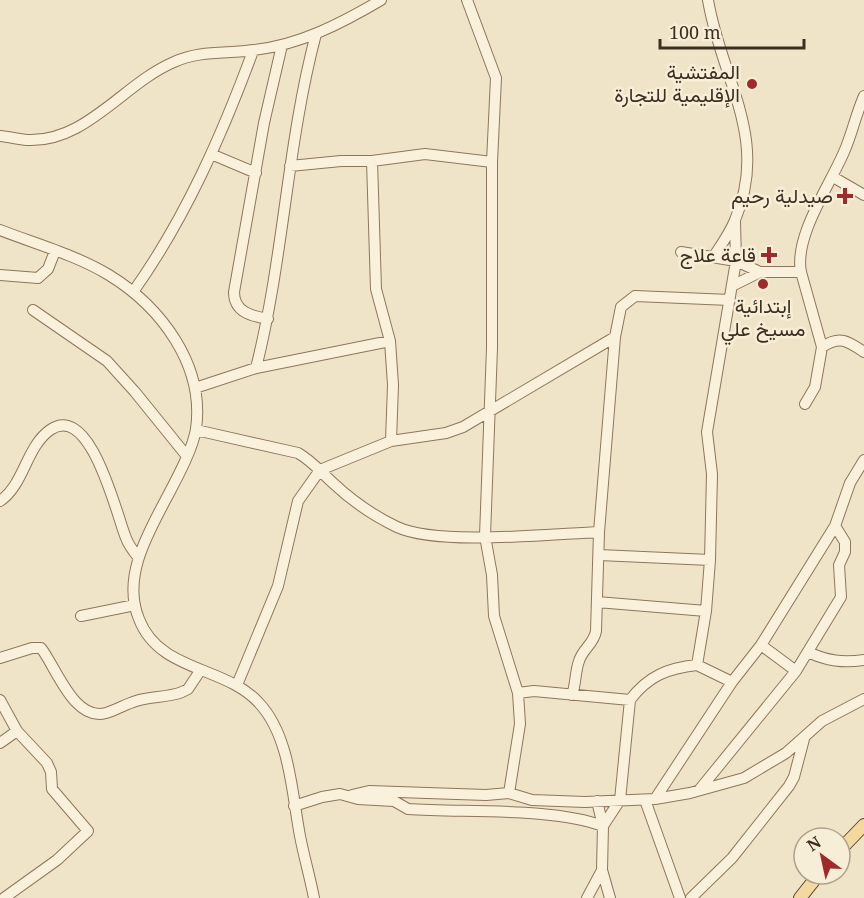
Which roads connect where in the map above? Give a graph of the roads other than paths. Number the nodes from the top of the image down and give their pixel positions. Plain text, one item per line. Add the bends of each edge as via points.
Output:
1 (381, 0) edge
2 (467, 0) edge
3 (708, 0) edge
4 (316, 33) junction
5 (282, 45) junction
6 (253, 51) junction
7 (864, 96) edge
8 (0, 136) edge
9 (211, 154) junction
10 (372, 161) junction
11 (492, 162) junction
12 (290, 166) junction
13 (256, 173) junction
14 (833, 177) junction
15 (864, 195) edge
16 (735, 221) junction
17 (0, 230) edge
18 (55, 251) junction
19 (681, 252) dead end
20 (714, 256) junction
21 (736, 261) junction
22 (760, 272) junction
23 (801, 272) junction
24 (0, 274) edge
25 (732, 286) junction
26 (134, 292) junction
27 (730, 300) junction
28 (33, 310) dead end
29 (268, 319) junction
30 (615, 337) junction
31 (390, 341) junction
32 (822, 347) junction
33 (864, 352) edge
34 (256, 368) junction
35 (195, 388) junction
36 (805, 404) dead end
37 (490, 410) junction
38 (196, 430) junction
39 (391, 441) junction
40 (186, 455) junction
41 (864, 460) edge
42 (320, 470) junction
43 (0, 501) edge
44 (835, 526) junction
45 (599, 532) junction
46 (485, 536) junction
47 (599, 555) junction
48 (138, 557) junction
49 (710, 560) junction
50 (597, 602) junction
51 (135, 605) junction
52 (706, 611) junction
53 (81, 616) dead end
54 (762, 645) junction
55 (808, 652) junction
56 (0, 658) edge
57 (864, 660) edge
58 (697, 665) junction
59 (200, 671) junction
60 (796, 671) junction
61 (732, 682) junction
62 (237, 686) junction
63 (518, 693) junction
64 (572, 695) junction
65 (864, 699) edge
66 (0, 700) edge
67 (630, 700) junction
68 (17, 730) junction
69 (804, 739) junction
70 (0, 743) edge
71 (700, 789) junction
72 (509, 794) junction
73 (352, 795) junction
74 (650, 799) junction
75 (532, 800) junction
76 (620, 800) junction
77 (597, 801) junction
78 (294, 807) junction
79 (530, 815) junction
80 (864, 825) edge
81 (603, 826) junction
82 (852, 838) edge
83 (602, 870) junction
84 (810, 886) edge
85 (4, 898) edge
86 (314, 898) edge
87 (587, 898) edge
88 (610, 898) edge
89 (680, 898) edge
90 (691, 898) edge
91 (800, 898) edge

1 - 4 street
2 - 11 street via 496,78
3 - 16 street via 747,133 746,171
4 - 5 street
4 - 12 street via 300,97
5 - 6 street
5 - 13 street
6 - 8 street via 228,50 175,61 88,121 63,133 28,140
6 - 9 street
7 - 14 street
9 - 13 street
9 - 26 street
10 - 11 street via 425,154
10 - 12 street
10 - 31 street via 376,289
11 - 37 street
12 - 29 street
13 - 29 street via 234,300 246,313
14 - 15 street
14 - 23 street via 814,212 800,253
16 - 20 street
16 - 21 street
17 - 18 street
18 - 24 street via 48,269 38,278
18 - 26 street via 109,275
19 - 20 street
20 - 21 street
21 - 22 street
21 - 25 street
22 - 23 street
22 - 25 street
23 - 32 street
25 - 27 street
26 - 35 street via 175,339
27 - 30 street via 634,296 621,307
27 - 49 street via 707,432 712,474
28 - 40 street via 107,361
29 - 34 street
30 - 37 street
30 - 45 street
31 - 34 street
31 - 39 street
32 - 33 street via 840,339 849,340
32 - 36 street via 815,387
34 - 35 street
35 - 38 street
37 - 39 street via 446,433
37 - 46 street
38 - 40 street
38 - 42 street via 298,453
39 - 42 street
40 - 48 street
41 - 44 street via 850,483
42 - 46 street via 351,499 398,528 459,537
42 - 62 street via 298,501 278,586
43 - 48 street via 38,440 56,426 68,426 97,458 126,538
44 - 54 street
44 - 55 street via 845,552 839,565 840,597
45 - 46 street
45 - 47 street
46 - 63 street via 494,616
47 - 49 street
47 - 50 street
48 - 51 street
49 - 52 street
50 - 52 street
50 - 64 street via 594,641 580,658
51 - 53 street
51 - 59 street via 151,638 175,658
52 - 58 street
54 - 60 street
54 - 61 street
55 - 57 street via 844,663
55 - 60 street
56 - 59 street via 41,648 73,698 95,714 140,699 182,692
58 - 61 street
58 - 67 street via 664,671 639,688
59 - 62 street
60 - 71 street
61 - 74 street
62 - 78 street via 260,704 275,729 283,749
63 - 64 street
63 - 72 street via 520,724
64 - 67 street
65 - 69 street via 822,721
66 - 68 street
67 - 76 street
68 - 70 street
68 - 85 street via 47,763 52,789 88,831 57,860
69 - 71 street via 744,778
69 - 90 street via 789,786 732,858
71 - 74 street
72 - 73 street via 369,791
72 - 75 street
73 - 78 street via 322,796
73 - 79 street via 358,799 394,801 408,809
74 - 76 street
74 - 89 street
75 - 77 street
75 - 79 street
76 - 77 street
76 - 81 street
77 - 81 street
78 - 86 street
79 - 81 street
80 - 82 main road
81 - 83 street
83 - 87 street
83 - 88 street
84 - 91 main road

